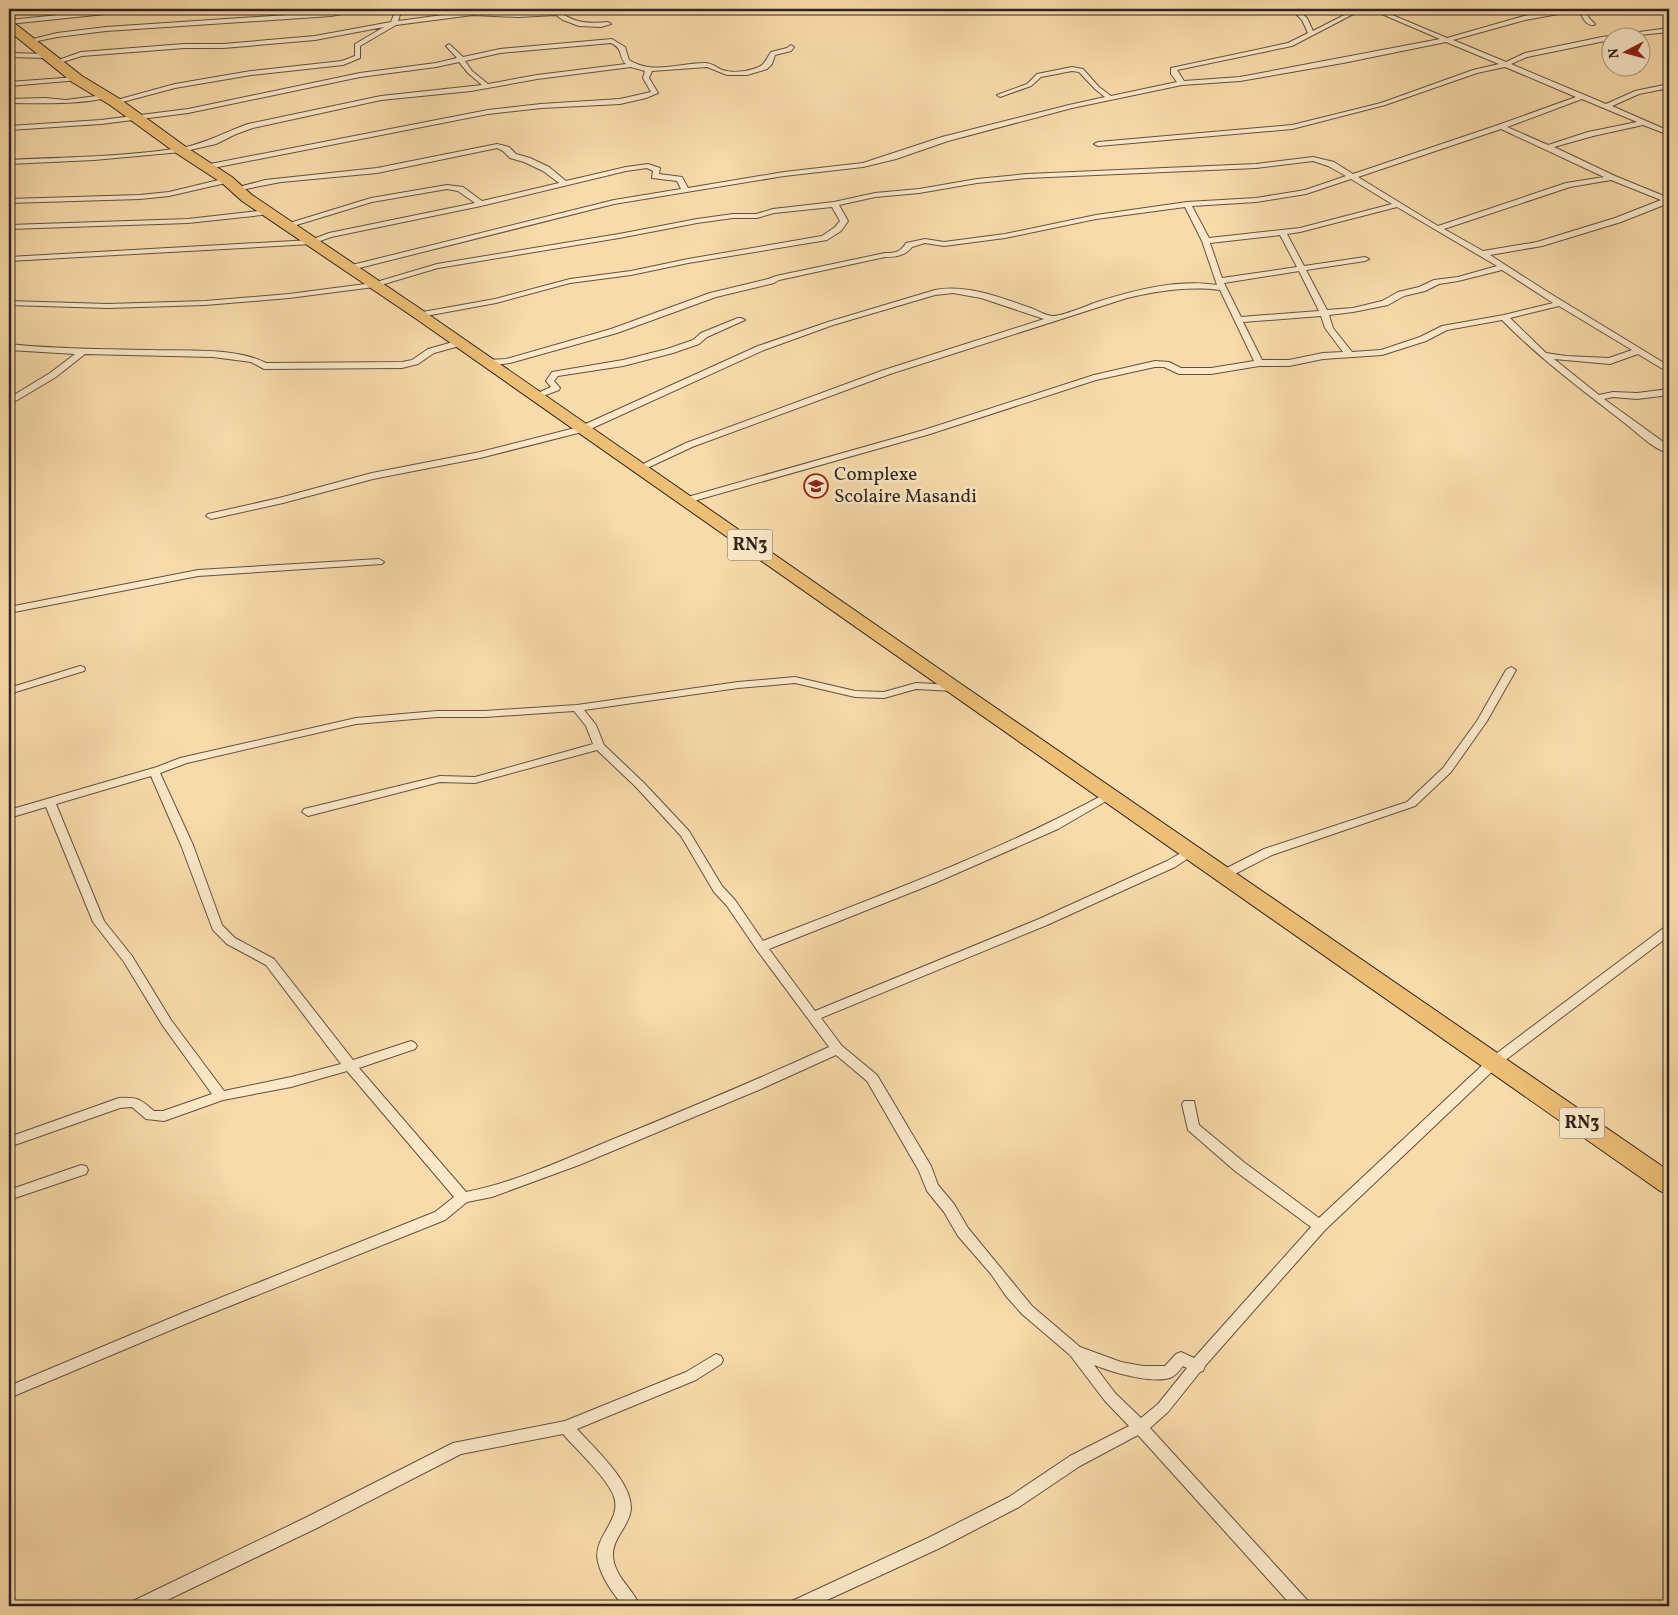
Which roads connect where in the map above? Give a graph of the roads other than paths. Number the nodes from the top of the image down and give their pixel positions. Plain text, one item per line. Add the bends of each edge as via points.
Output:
1 (134, 9) edge
2 (364, 9) edge
3 (399, 9) edge
4 (1294, 9) edge
5 (1360, 9) edge
6 (1373, 9) edge
7 (1575, 9) edge
8 (1582, 9) edge
9 (556, 11) edge
10 (9, 24) edge
11 (394, 24) junction
12 (608, 24) dead end
13 (1592, 24) dead end
14 (1669, 30) edge
15 (1311, 34) junction
16 (1446, 39) junction
17 (28, 41) junction
18 (449, 46) dead end
19 (791, 47) dead end
20 (9, 55) edge
21 (52, 59) junction
22 (460, 60) junction
23 (631, 65) junction
24 (1505, 65) junction
25 (649, 69) junction
26 (77, 79) junction
27 (1182, 83) junction
28 (9, 84) edge
29 (487, 86) junction
30 (1669, 86) edge
31 (1000, 95) dead end
32 (1109, 97) junction
33 (1582, 98) junction
34 (109, 99) junction
35 (9, 101) edge
36 (1607, 106) junction
37 (138, 118) junction
38 (1642, 123) junction
39 (1501, 127) junction
40 (9, 128) edge
41 (1669, 133) edge
42 (1098, 144) dead end
43 (1548, 147) junction
44 (181, 150) junction
45 (9, 162) edge
46 (208, 167) junction
47 (1351, 177) junction
48 (1612, 178) junction
49 (564, 183) junction
50 (231, 185) junction
51 (685, 190) junction
52 (9, 200) edge
53 (1669, 200) edge
54 (481, 204) junction
55 (834, 204) junction
56 (1187, 204) junction
57 (1398, 205) junction
58 (261, 211) junction
59 (9, 226) edge
60 (1439, 228) junction
61 (1282, 231) junction
62 (298, 237) junction
63 (1206, 241) junction
64 (1487, 256) junction
65 (9, 259) edge
66 (1365, 259) dead end
67 (1503, 267) junction
68 (351, 268) junction
69 (1301, 270) junction
70 (1221, 284) junction
71 (374, 285) junction
72 (9, 303) edge
73 (1560, 303) junction
74 (1325, 314) junction
75 (420, 315) junction
76 (1504, 317) junction
77 (1052, 319) junction
78 (741, 320) dead end
79 (1237, 320) junction
80 (460, 343) junction
81 (9, 347) edge
82 (1640, 350) junction
83 (83, 352) junction
84 (1350, 355) junction
85 (1545, 355) junction
86 (1259, 363) junction
87 (499, 365) junction
88 (1669, 369) edge
89 (1669, 392) edge
90 (535, 396) junction
91 (1598, 399) junction
92 (9, 402) edge
93 (582, 429) junction
94 (1669, 450) edge
95 (640, 468) junction
96 (687, 500) junction
97 (210, 516) dead end
98 (379, 562) dead end
99 (9, 610) edge
100 (80, 670) dead end
101 (1511, 670) dead end
102 (954, 688) junction
103 (9, 691) edge
104 (577, 708) junction
105 (599, 746) junction
106 (154, 771) junction
107 (1109, 796) junction
108 (50, 802) junction
109 (308, 812) dead end
110 (9, 814) edge
111 (1190, 853) junction
112 (1223, 876) junction
113 (1669, 930) edge
114 (761, 947) junction
115 (812, 1017) junction
116 (411, 1046) dead end
117 (837, 1049) junction
118 (1494, 1062) junction
119 (350, 1066) junction
120 (221, 1096) junction
121 (1189, 1104) dead end
122 (9, 1142) edge
123 (81, 1170) dead end
124 (1669, 1184) edge
125 (9, 1195) edge
126 (463, 1198) junction
127 (1320, 1226) junction
128 (1075, 1351) junction
129 (716, 1360) dead end
130 (1198, 1367) junction
131 (9, 1392) edge
132 (566, 1427) junction
133 (1140, 1427) junction
134 (139, 1606) edge
135 (632, 1606) edge
136 (798, 1606) edge
137 (1302, 1606) edge

1 - 10 street
2 - 17 street via 106,29 44,36
3 - 11 street
4 - 15 street via 1305,19
5 - 15 street
6 - 16 street
7 - 16 street via 1524,18
8 - 13 street
9 - 11 street via 518,15 472,13
9 - 12 street via 566,19 589,26
10 - 17 highway, RN3
11 - 21 street via 315,38 81,54
11 - 34 street via 357,45 358,57 343,64 251,73
14 - 24 street via 1602,38 1525,56
15 - 27 street via 1290,45 1173,69
16 - 24 street
16 - 27 street via 1262,76
17 - 21 highway, RN3
18 - 22 street
19 - 25 street via 773,53 763,69 726,73 707,64
20 - 21 street
21 - 26 highway, RN3
22 - 23 street via 524,48 612,41 619,44
22 - 29 street
22 - 37 street via 360,75 188,111
23 - 25 street
23 - 29 street
24 - 33 street
24 - 42 street via 1475,71 1383,104 1292,127
25 - 46 street via 646,78 655,93 646,97 488,112
26 - 28 street
26 - 34 highway, RN3
27 - 32 street
29 - 44 street via 381,98 303,114 251,126 213,142
30 - 36 street via 1637,92
31 - 32 street via 1029,85 1039,75 1072,69 1081,70
32 - 51 street via 945,139 863,165
33 - 36 street
33 - 39 street
34 - 35 street
34 - 37 highway, RN3
36 - 38 street
37 - 40 street
37 - 44 highway, RN3
38 - 41 street
38 - 43 street
39 - 43 street
39 - 47 street
43 - 48 street
44 - 45 street
44 - 46 highway, RN3
46 - 50 highway, RN3
47 - 55 street via 1328,162 1313,159 1232,167 1027,176 875,195
47 - 56 street via 1306,192
47 - 57 street
48 - 53 street
48 - 60 street via 1569,185
49 - 50 street via 546,168 513,156 497,146 391,169
49 - 51 street via 648,166 657,170 655,176 679,179
49 - 54 street
50 - 52 street via 140,197
50 - 58 highway, RN3
51 - 68 street via 614,202
53 - 64 street via 1618,220 1539,244 1488,251
54 - 62 street via 329,234
54 - 62 street via 460,189 447,187 371,200
55 - 71 street via 757,216 733,216 437,266
55 - 75 street via 844,221 824,238 631,274 570,281 496,301
56 - 63 street
56 - 87 street via 1059,223 1005,236 909,245 905,252 895,255 797,272 712,295 614,331
57 - 60 street
57 - 61 street via 1321,225
58 - 59 street via 188,221
58 - 62 highway, RN3
60 - 64 street
61 - 63 street
61 - 69 street
62 - 65 street via 83,256
62 - 68 highway, RN3
63 - 70 street
64 - 67 street
66 - 69 street
67 - 73 street
67 - 74 street via 1437,282 1385,303
68 - 71 highway, RN3
69 - 70 street
69 - 74 street
70 - 77 street via 1143,292
70 - 79 street
71 - 72 street via 205,303 108,306
71 - 75 highway, RN3
73 - 76 street
73 - 82 street
74 - 79 street
74 - 84 street via 1329,328
75 - 80 highway, RN3
76 - 84 street via 1445,328 1382,352
76 - 85 street
77 - 93 street via 1008,303 942,291 830,322 743,356
77 - 95 street via 887,372 689,445
78 - 90 street via 670,351 623,363 555,374 550,381 556,388
79 - 86 street
80 - 83 street via 431,351 415,362 402,365 264,366 253,360 213,354
80 - 87 highway, RN3
81 - 83 street
82 - 85 street via 1610,361
82 - 88 street
83 - 92 street
84 - 86 street via 1323,356 1289,363
85 - 91 street
86 - 96 street via 1189,372 1166,364 1155,364 1102,376 927,432
87 - 90 highway, RN3
89 - 91 street via 1634,396 1606,394
90 - 93 highway, RN3
91 - 94 street via 1653,442
93 - 95 highway, RN3
93 - 97 street
95 - 96 highway, RN3
96 - 102 highway, RN3
98 - 99 street via 198,573
100 - 103 street
101 - 112 street via 1482,722 1447,770 1411,804 1268,852
102 - 104 street via 916,686 884,695 855,694 796,680 738,684
102 - 107 highway, RN3
104 - 105 street via 590,725
104 - 106 street via 356,721 184,760
105 - 109 street via 475,780 440,779
105 - 114 street via 685,834 718,889
106 - 108 street
106 - 119 street via 217,927 231,941 270,962
107 - 111 highway, RN3
107 - 114 street via 1054,826 931,880
108 - 110 street
108 - 120 street via 99,922 128,959 167,1023
111 - 112 highway, RN3
111 - 115 street via 1043,922
112 - 118 highway, RN3
113 - 118 street
114 - 115 street
115 - 117 street
116 - 119 street
117 - 126 street via 574,1161 487,1193
117 - 128 street via 872,1078 926,1170 932,1187 963,1232 1027,1310
118 - 124 highway, RN3
118 - 127 street
119 - 120 street
119 - 126 street
120 - 122 street via 157,1118 135,1102 119,1103
121 - 127 street via 1192,1127
123 - 125 street
126 - 131 street via 440,1216
127 - 130 street
128 - 130 street via 1116,1368 1144,1373 1169,1372 1182,1358
128 - 133 street via 1110,1398
129 - 132 street via 691,1376
130 - 133 street via 1163,1408
132 - 134 street via 458,1448
132 - 135 street via 622,1495 624,1514 608,1538 605,1555 609,1571
133 - 136 street via 1076,1461 1014,1502
133 - 137 street

